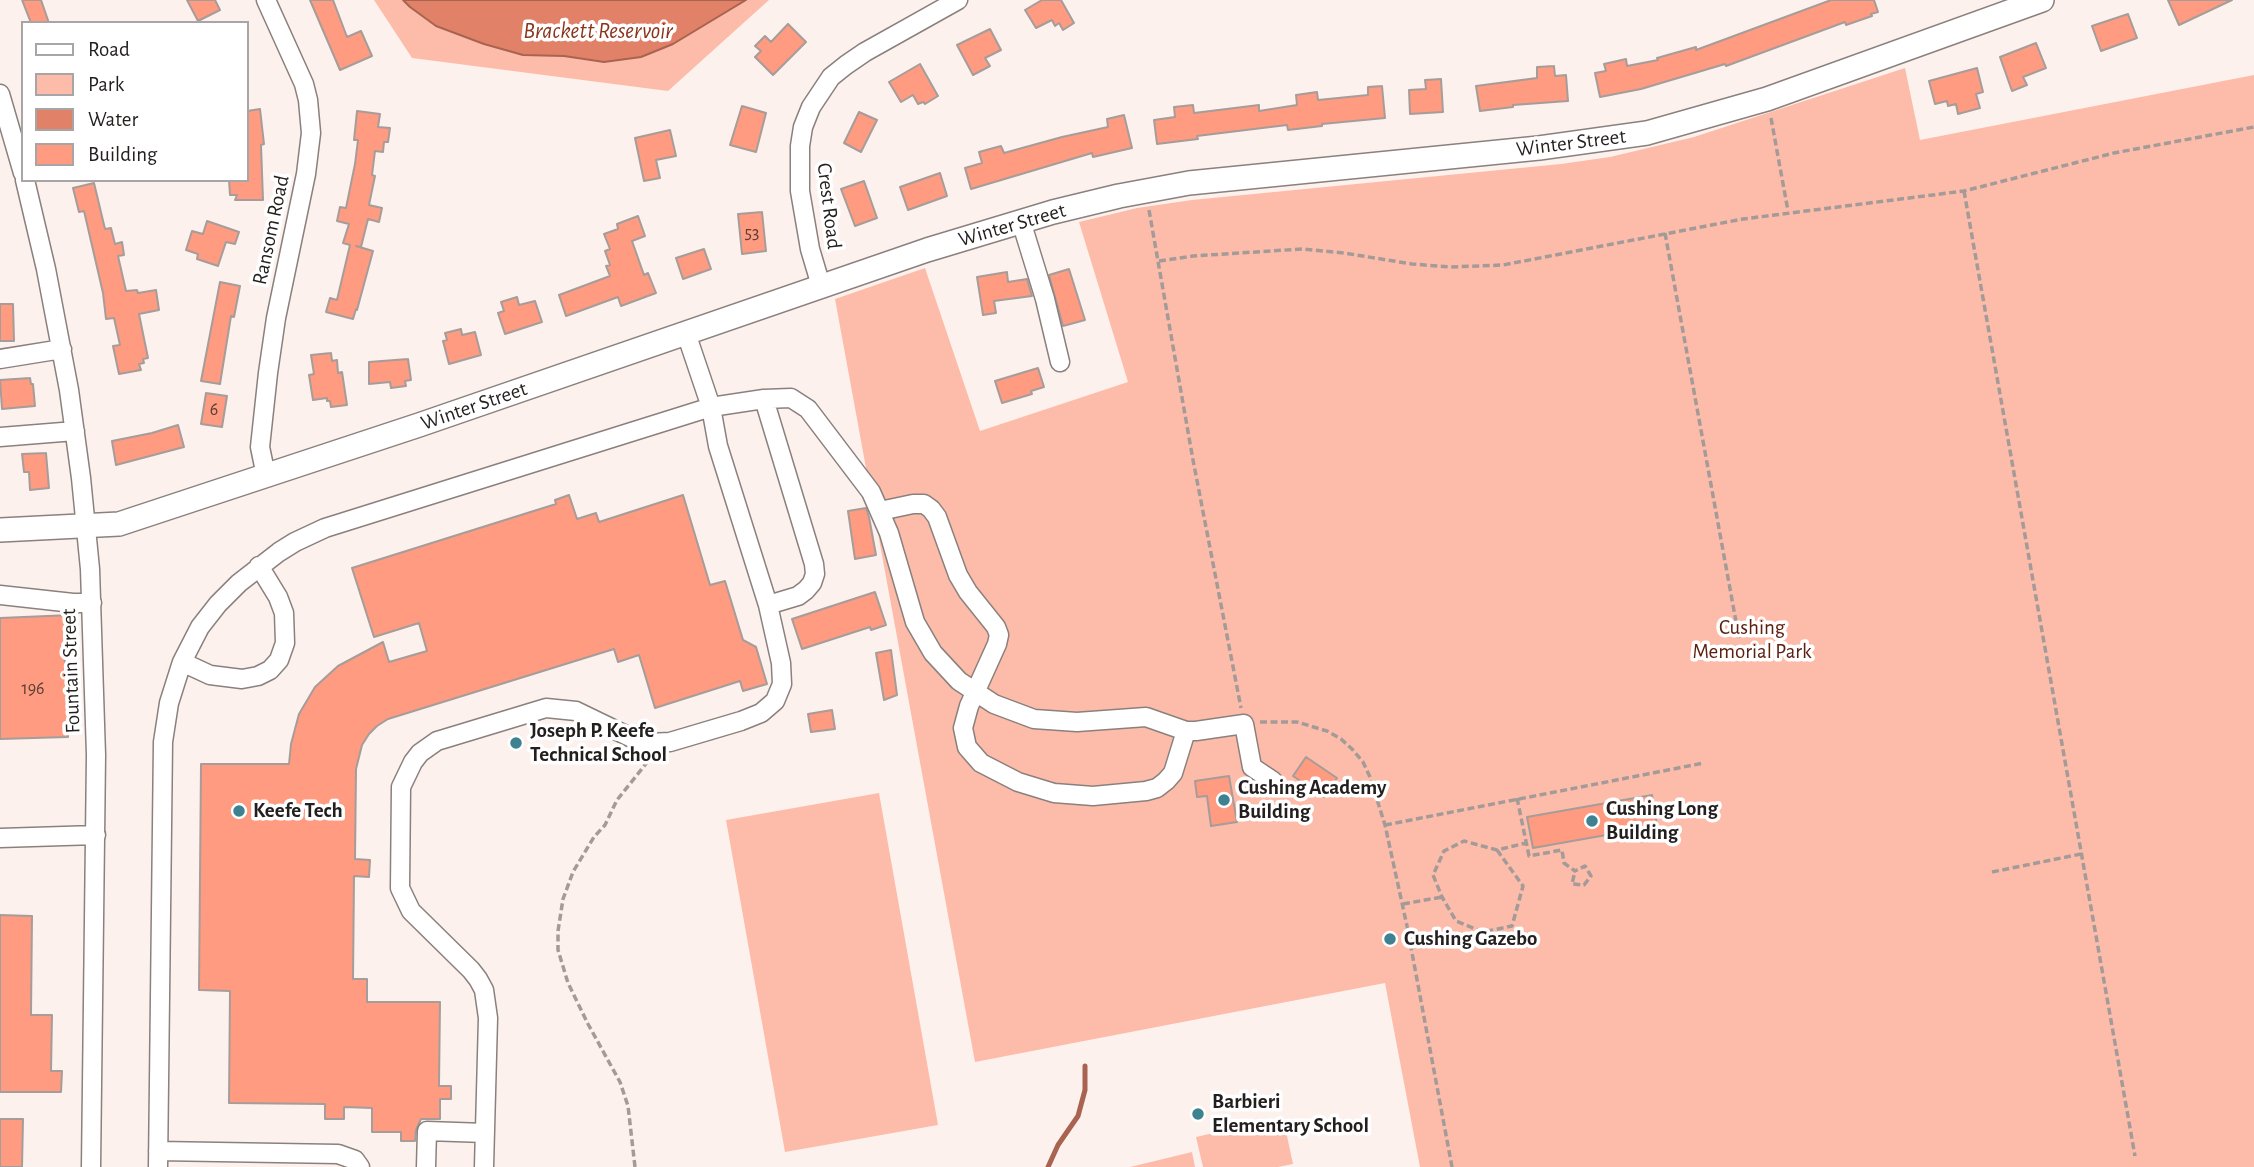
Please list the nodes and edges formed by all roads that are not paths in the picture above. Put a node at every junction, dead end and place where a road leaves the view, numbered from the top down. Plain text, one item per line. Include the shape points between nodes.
1 (266, 0) edge
2 (958, 0) edge
3 (2042, 0) edge
4 (0, 94) edge
5 (21, 166) edge
6 (25, 182) edge
7 (1021, 221) junction
8 (821, 286) junction
9 (686, 332) junction
10 (62, 349) junction
11 (0, 359) edge
12 (1060, 362) dead end
13 (764, 399) junction
14 (711, 407) junction
15 (75, 431) junction
16 (0, 437) edge
17 (266, 476) junction
18 (880, 511) junction
19 (86, 526) junction
20 (0, 530) edge
21 (259, 566) junction
22 (0, 595) edge
23 (92, 603) junction
24 (768, 605) junction
25 (182, 662) junction
26 (975, 693) junction
27 (1185, 731) junction
28 (1273, 781) dead end
29 (96, 835) junction
30 (0, 838) edge
31 (485, 1133) junction
32 (158, 1159) edge
33 (91, 1167) edge
34 (360, 1167) edge
35 (426, 1167) edge
36 (484, 1167) edge

1 - 17 street, Ransom Road via 303,84 311,133 260,433
2 - 8 street, Crest Road via 846,65 831,77 811,107 803,127 799,165 804,219
3 - 7 main road, Winter Street via 1767,99 1647,133 1234,178 1145,191
4 - 5 street
6 - 10 street, Fountain Street
7 - 8 main road, Winter Street
7 - 12 street
8 - 9 main road, Winter Street
9 - 14 street
9 - 17 main road, Winter Street
10 - 11 street
10 - 15 street, Fountain Street
13 - 14 street
13 - 18 street via 792,398 808,409
13 - 24 street via 815,574 797,596
14 - 21 street via 325,528
14 - 24 street via 718,446
15 - 16 street
15 - 19 street, Fountain Street
17 - 19 main road, Winter Street via 119,524
18 - 26 street via 923,638 945,668
18 - 26 street via 913,504 931,509 958,575 996,627 998,644
19 - 20 main road, Winter Street
19 - 23 street, Fountain Street
21 - 25 street via 218,604
21 - 25 street via 284,613 285,643 270,670 242,679 210,675
22 - 23 street
23 - 29 street, Fountain Street
24 - 31 street via 782,684 775,701 751,718 659,743 636,740 576,711 546,708 437,741 420,753 406,774 400,801 400,888 411,911 471,970 484,990 488,1018
25 - 32 street via 163,742
26 - 27 street via 1034,719 1077,722 1146,717
26 - 27 street via 963,728 972,755 998,773 1054,793 1120,795 1157,788 1173,773
27 - 28 street via 1244,724 1252,767
29 - 30 street
29 - 33 street, Fountain Street
31 - 35 street via 427,1131
31 - 36 street
32 - 34 street via 338,1154

